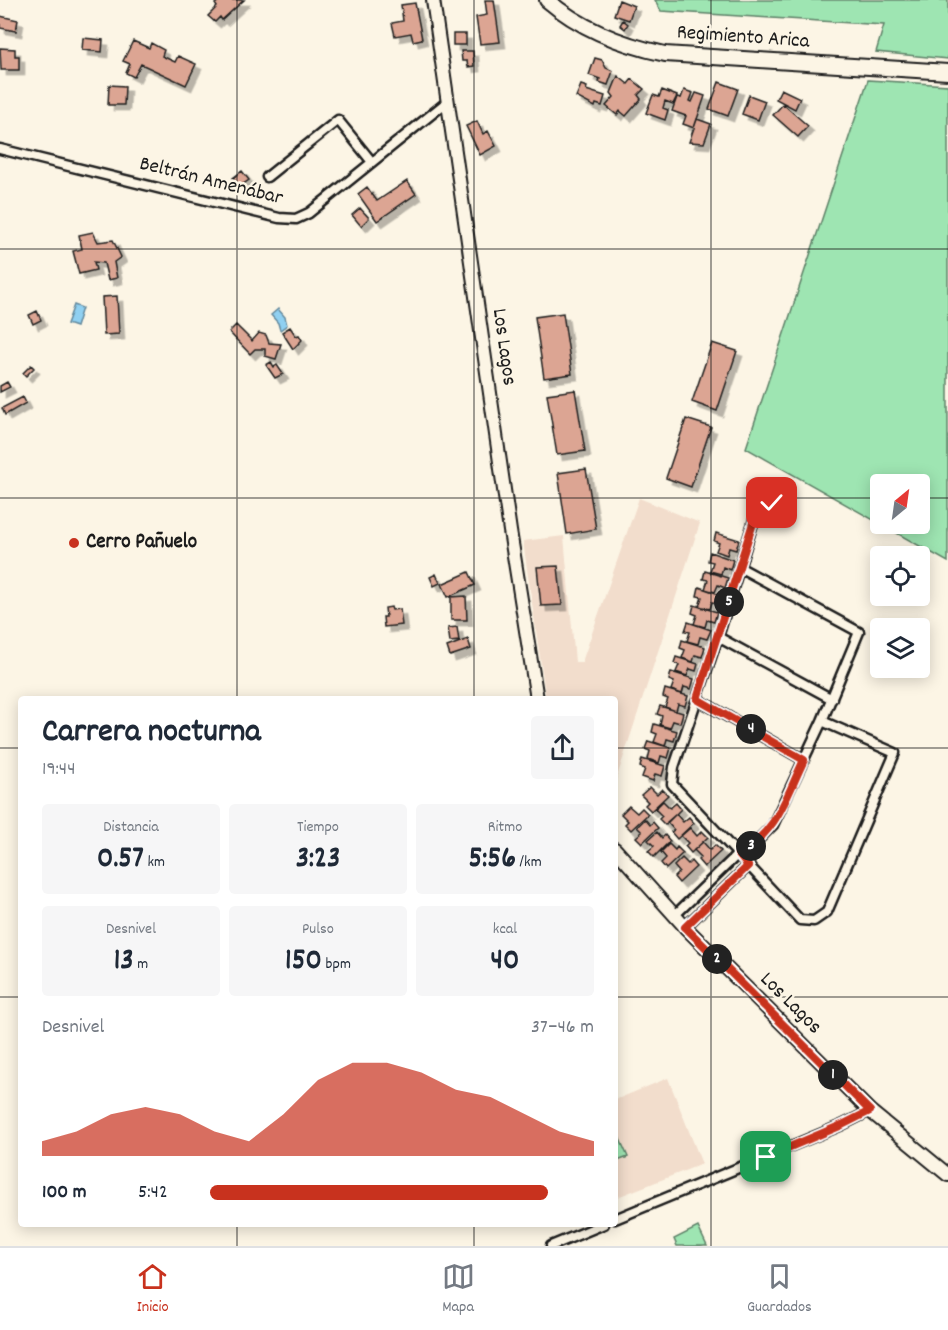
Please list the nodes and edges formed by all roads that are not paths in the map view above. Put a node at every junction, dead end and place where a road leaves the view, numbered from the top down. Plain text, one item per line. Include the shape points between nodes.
1 (433, 0) edge
2 (547, 0) edge
3 (948, 72) edge
4 (448, 101) junction
5 (0, 149) edge
6 (372, 162) junction
7 (267, 177) dead end
8 (772, 503) dead end
9 (739, 567) junction
10 (718, 638) junction
11 (537, 696) edge
12 (697, 699) junction
13 (832, 699) junction
14 (822, 721) junction
15 (804, 760) junction
16 (618, 852) edge
17 (738, 854) junction
18 (748, 866) junction
19 (674, 916) junction
20 (685, 927) junction
21 (870, 1111) junction
22 (948, 1175) edge
23 (618, 1219) edge
24 (597, 1227) edge
25 (551, 1246) edge

1 - 4 main road, Los Lagos
2 - 3 main road, Regimiento Arica via 599,33 665,54
4 - 6 street, Beltrán Amenábar
4 - 11 main road, Los Lagos
5 - 6 street, Beltrán Amenábar via 288,220 309,213
6 - 7 street via 338,120
8 - 9 street via 762,507 754,520
9 - 10 street
9 - 13 street via 859,632
10 - 12 street
10 - 13 street
12 - 15 street
12 - 17 street via 672,784
13 - 14 street
14 - 15 street
14 - 18 street via 895,753 827,912 814,921 800,920
15 - 17 street via 773,825
16 - 19 main road, Los Lagos
17 - 18 street
17 - 19 street
18 - 20 street
19 - 20 main road, Los Lagos
20 - 21 main road, Los Lagos
21 - 22 main road, Los Lagos
21 - 23 street
24 - 25 street

